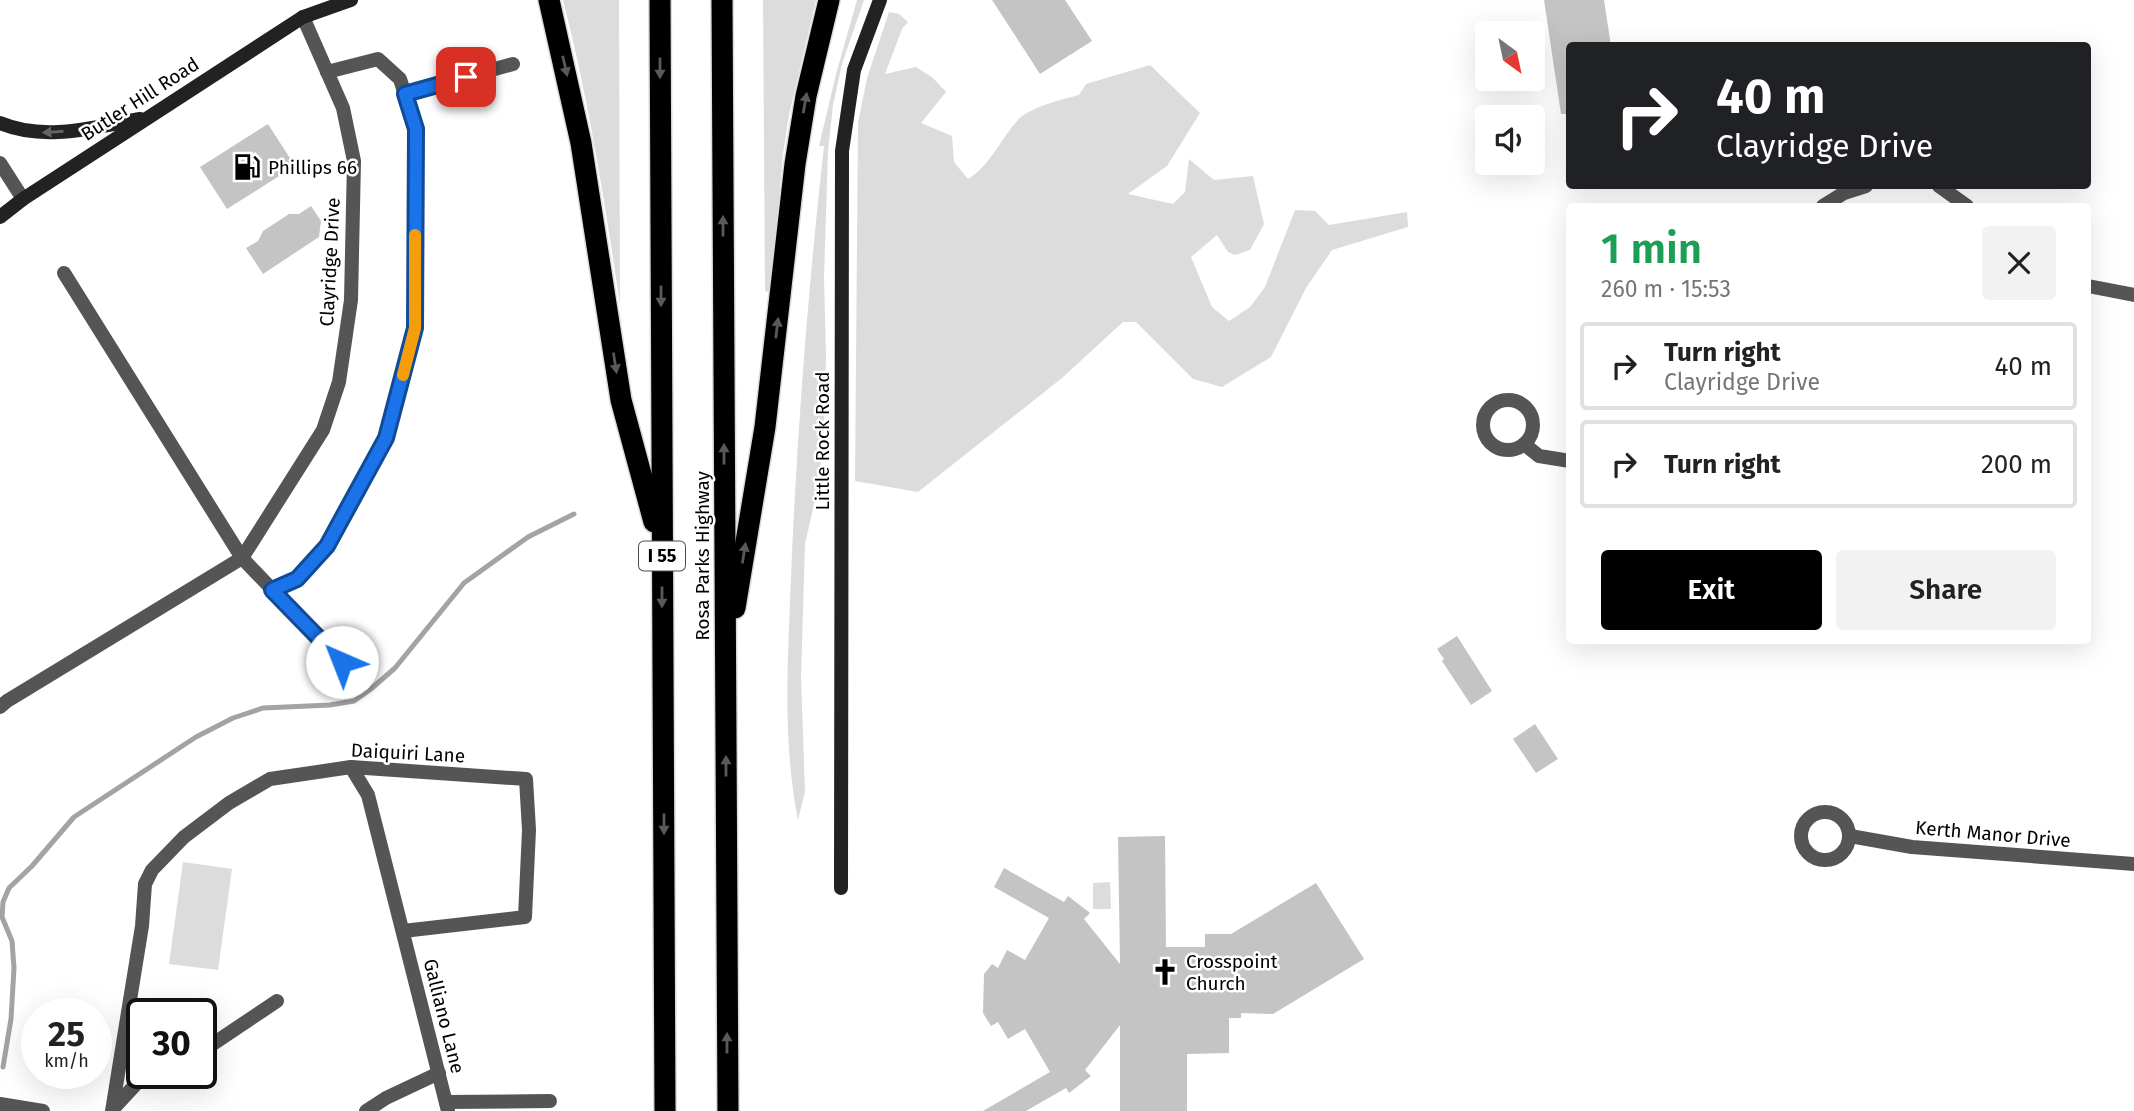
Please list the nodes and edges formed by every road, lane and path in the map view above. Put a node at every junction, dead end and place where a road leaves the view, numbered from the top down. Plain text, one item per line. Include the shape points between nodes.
1 (319, 0) edge
2 (351, 0) edge
3 (549, 0) edge
4 (660, 0) edge
5 (722, 0) edge
6 (829, 0) edge
7 (880, 0) edge
8 (303, 18) junction
9 (513, 64) dead end
10 (327, 72) junction
11 (405, 94) junction
12 (145, 118) junction
13 (0, 123) edge
14 (0, 163) edge
15 (1857, 189) edge
16 (1943, 189) edge
17 (23, 199) junction
18 (1829, 203) edge
19 (1963, 203) edge
20 (0, 217) edge
21 (64, 273) dead end
22 (2091, 287) edge
23 (2134, 295) edge
24 (1524, 443) dead end
25 (1566, 460) edge
26 (662, 549) junction
27 (242, 558) junction
28 (272, 590) junction
29 (342, 662) dead end
30 (726, 669) junction
31 (0, 707) edge
32 (351, 768) junction
33 (1850, 836) dead end
34 (2134, 864) edge
35 (841, 888) dead end
36 (403, 931) junction
37 (277, 1001) dead end
38 (217, 1041) edge
39 (439, 1073) junction
40 (132, 1089) edge
41 (550, 1101) dead end
42 (0, 1104) edge
43 (447, 1106) edge
44 (113, 1110) edge
45 (43, 1111) edge
46 (366, 1111) edge
47 (665, 1111) edge
48 (728, 1111) edge

1 - 8 street, Butler Hill Road
2 - 8 street, Butler Hill Road
3 -> 26 highway via 580,143 621,400
4 -> 26 highway, Rosa Parks Highway / I 55
30 -> 5 highway, Rosa Parks Highway
30 -> 6 highway via 765,427 795,164
7 - 35 street, Little Rock Road via 854,70 842,151
8 - 10 street, Clayridge Drive
8 - 12 street, Butler Hill Road
9 - 11 street
10 - 11 street via 379,60 400,79
10 - 27 street, Clayridge Drive via 342,108 354,161 353,276 339,382 323,430
11 - 28 street via 416,129 415,328 386,438 327,546 297,579
12 -> 13 street via 47,133
12 - 17 street, Butler Hill Road
14 - 17 street
15 - 18 street
16 - 19 street
17 - 20 street, Butler Hill Road
21 - 27 street
22 - 23 street
24 - 25 street via 1539,456
26 -> 47 highway, Rosa Parks Highway / I 55
27 - 28 street
27 - 31 street, Clayridge Drive
28 - 29 street
48 -> 30 highway, Rosa Parks Highway
32 - 36 street, Galliano Lane via 368,795
32 - 36 street, Daiquiri Lane via 526,779 525,917
32 - 44 street, Daiquiri Lane via 270,779 184,837 152,870 145,884
33 - 34 street, Kerth Manor Drive via 1912,847
36 - 39 street, Galliano Lane
37 - 38 street
39 - 43 street, Galliano Lane
39 - 46 street
40 - 44 street
41 - 43 street
42 - 45 street

